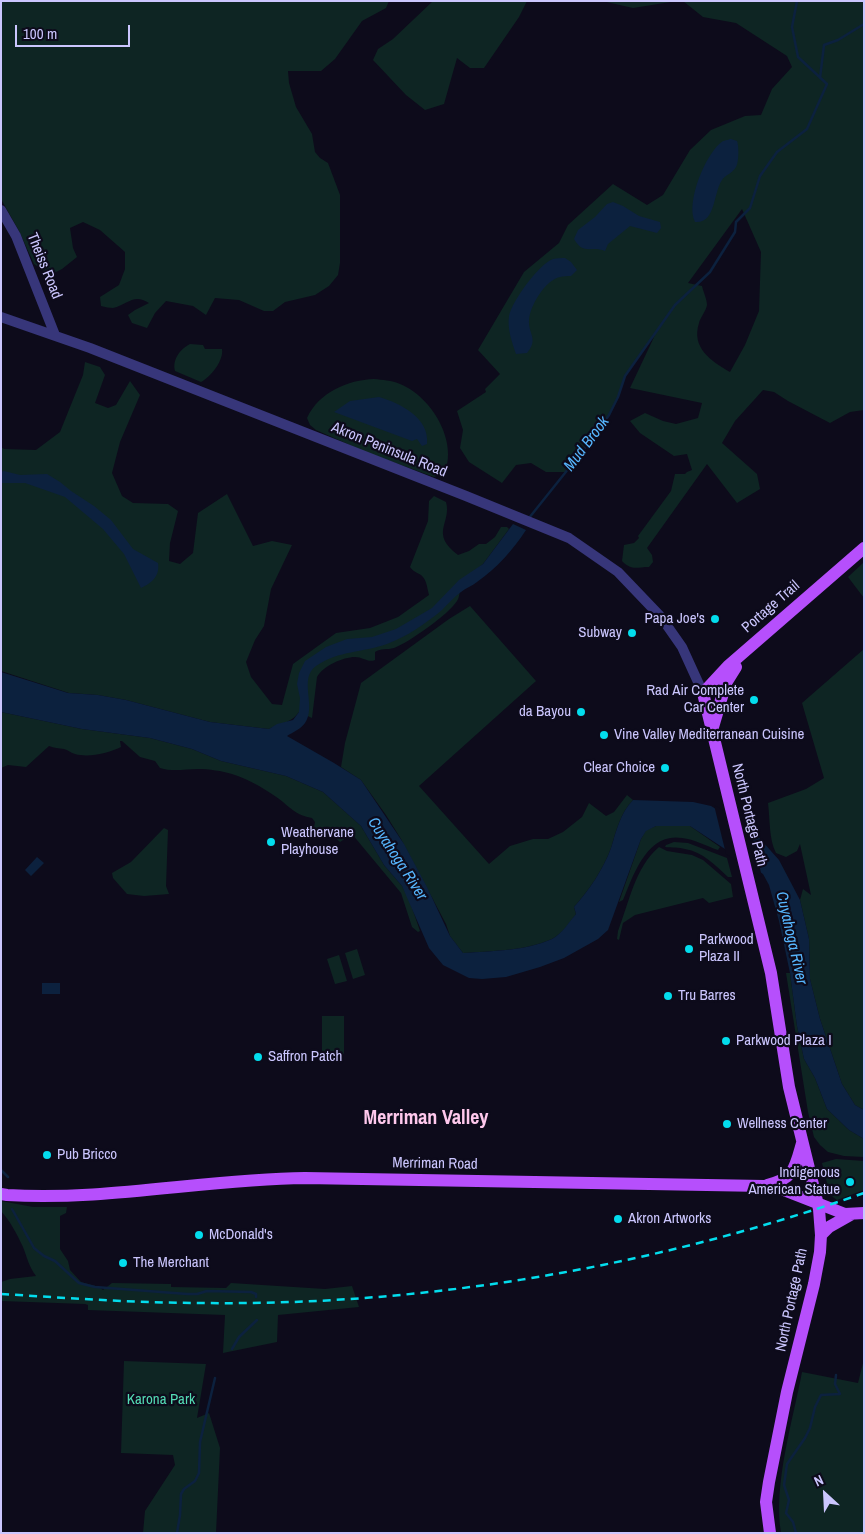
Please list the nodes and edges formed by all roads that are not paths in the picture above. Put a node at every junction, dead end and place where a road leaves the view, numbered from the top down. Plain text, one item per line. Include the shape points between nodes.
1 (1, 210) edge
2 (1, 317) edge
3 (55, 335) junction
4 (864, 548) edge
5 (748, 649) junction
6 (703, 693) junction
7 (712, 732) junction
8 (802, 1141) junction
9 (764, 1186) junction
10 (1, 1194) edge
11 (818, 1204) junction
12 (858, 1213) edge
13 (821, 1235) junction
14 (770, 1533) edge

1 - 3 street, Theiss Road via 16,236
2 - 3 street, Akron Peninsula Road
3 - 6 street, Akron Peninsula Road via 569,538 618,572 662,617
4 - 5 main road, Portage Trail
5 - 6 main road, Portage Trail
5 - 7 main road via 726,683
6 - 7 main road, North Portage Path
7 - 8 main road, North Portage Path via 771,972 789,1087
8 - 9 main road via 792,1173 782,1181
8 - 11 main road, North Portage Path
9 - 10 main road, Merriman Road via 298,1178 98,1196
9 - 11 main road, Merriman Road
11 - 12 main road, Merriman Road via 845,1214
11 - 13 main road, North Portage Path
12 - 13 main road via 829,1227
13 - 14 main road, North Portage Path via 814,1284 769,1482 766,1508

